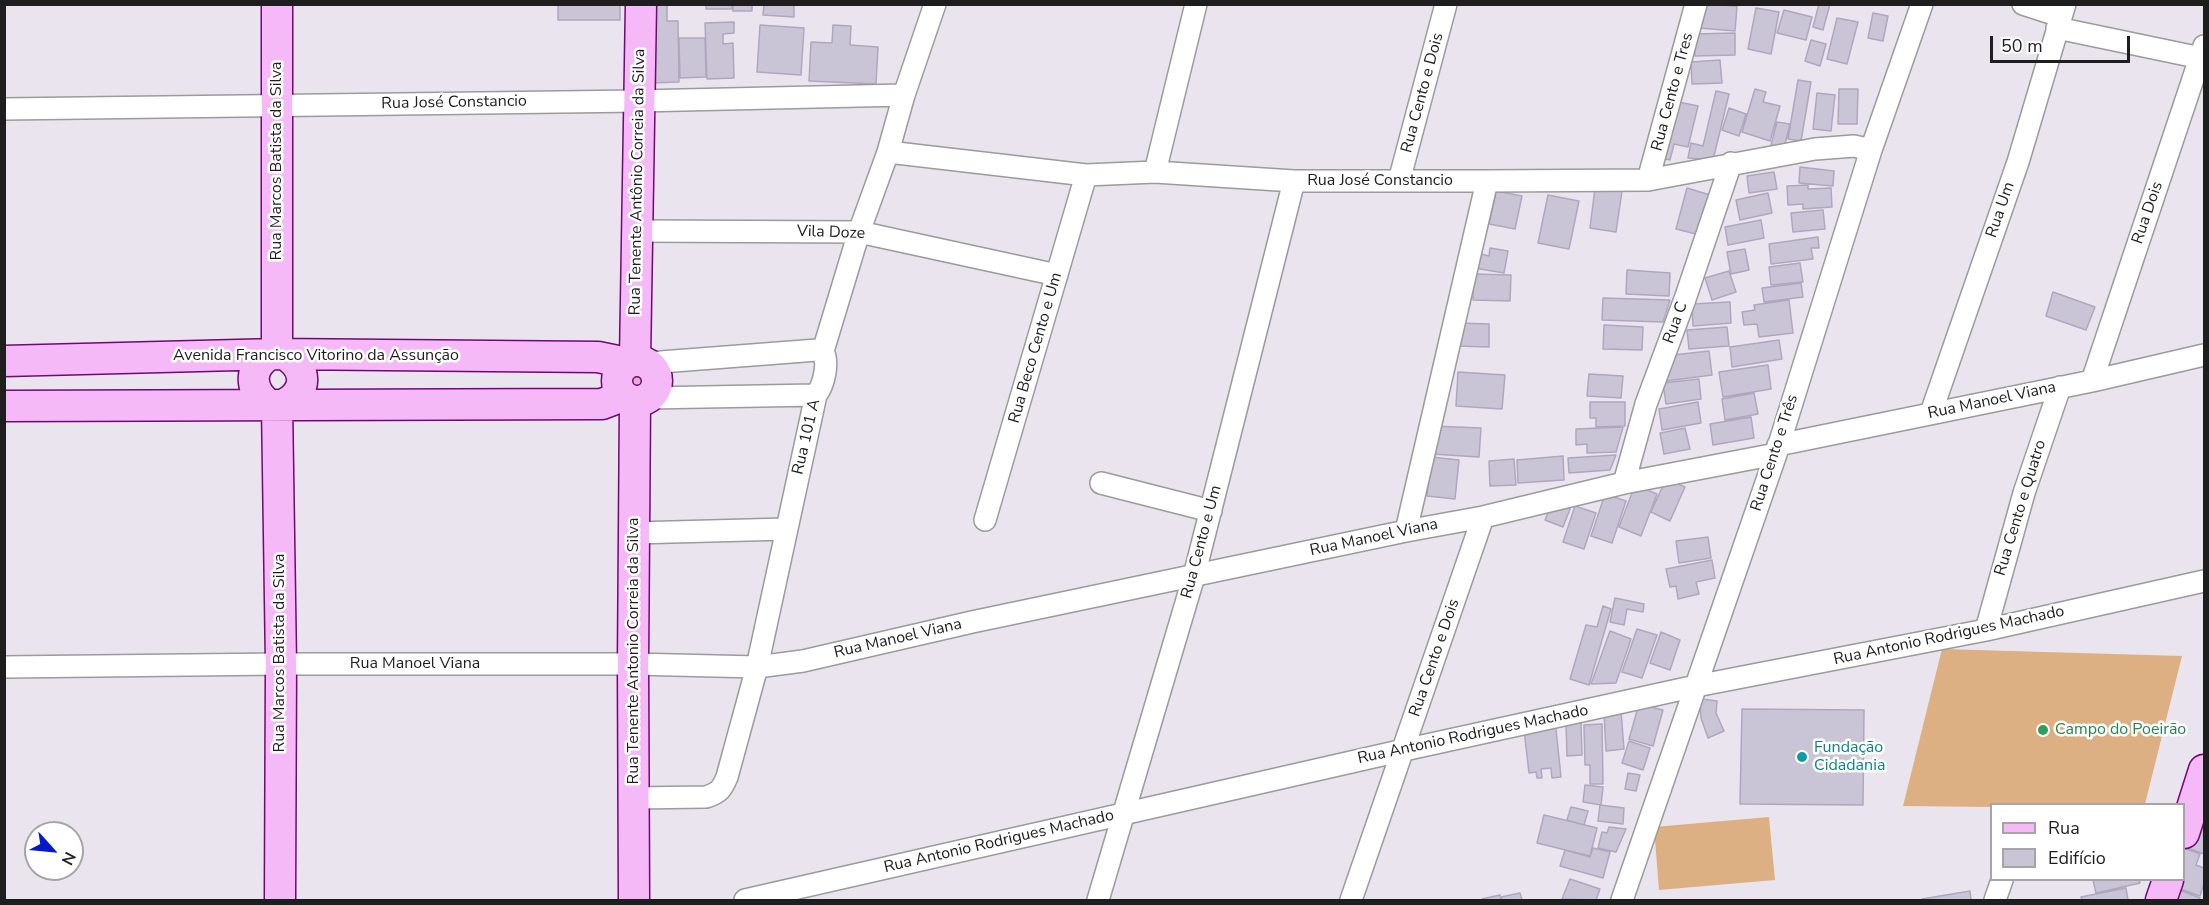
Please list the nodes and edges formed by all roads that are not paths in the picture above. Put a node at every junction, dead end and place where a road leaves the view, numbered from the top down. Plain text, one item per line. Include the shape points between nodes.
1 (277, 4) edge
2 (641, 4) edge
3 (935, 4) edge
4 (1196, 4) edge
5 (1446, 4) edge
6 (1696, 4) edge
7 (1922, 4) edge
8 (2023, 4) edge
9 (2061, 16) edge
10 (2203, 52) edge
11 (904, 95) junction
12 (639, 101) junction
13 (278, 106) junction
14 (4, 109) edge
15 (1871, 150) junction
16 (888, 152) junction
17 (1731, 163) junction
18 (1155, 172) junction
19 (1086, 175) junction
20 (1648, 180) junction
21 (1294, 181) junction
22 (1399, 181) junction
23 (1487, 181) junction
24 (637, 231) junction
25 (860, 232) junction
26 (1057, 275) junction
27 (823, 351) junction
28 (277, 354) junction
29 (2205, 355) edge
30 (4, 361) edge
31 (637, 362) junction
32 (2092, 381) junction
33 (2060, 387) junction
34 (816, 395) junction
35 (636, 398) junction
36 (277, 404) junction
37 (4, 406) edge
38 (1931, 413) junction
39 (1777, 450) junction
40 (1101, 483) dead end
41 (1624, 483) junction
42 (1211, 511) junction
43 (1483, 517) junction
44 (985, 520) dead end
45 (786, 530) junction
46 (1406, 531) junction
47 (634, 533) junction
48 (1194, 576) junction
49 (2205, 580) edge
50 (1986, 630) junction
51 (633, 663) junction
52 (281, 664) junction
53 (4, 667) edge
54 (757, 667) junction
55 (1696, 686) junction
56 (1404, 750) junction
57 (2205, 770) edge
58 (633, 798) junction
59 (2200, 801) edge
60 (1125, 812) junction
61 (2185, 831) edge
62 (2001, 881) edge
63 (2167, 881) edge
64 (280, 900) edge
65 (634, 900) edge
66 (745, 900) edge
67 (1098, 900) edge
68 (1351, 900) edge
69 (1622, 900) edge
70 (1995, 900) edge
71 (2161, 900) edge

1 - 13 main road, Rua Marcos Batista da Silva
2 - 12 main road, Rua Tenente Antônio Correia da Silva
3 - 11 street, Rua 101 A
4 - 18 street
5 - 22 street, Rua Cento e Dois
6 - 20 street, Rua Cento e Tres
7 - 15 street, Rua Cento e Três
8 - 9 street
9 - 10 street
9 - 38 street, Rua Um via 2018,162
10 - 32 street, Rua Dois
11 - 12 street, Rua José Constancio
11 - 16 street, Rua 101 A
12 - 13 street, Rua José Constancio
12 - 24 main road, Rua Tenente Antônio Correia da Silva
13 - 14 street, Rua José Constancio
13 - 28 main road, Rua Marcos Batista da Silva
15 - 17 street, Rua José Constancio via 1854,146 1815,149
15 - 39 street, Rua Cento e Três
16 - 19 street, Rua José Constancio
16 - 25 street, Rua 101 A
17 - 20 street, Rua José Constancio
17 - 41 street, Rua C via 1646,404
18 - 19 street, Rua José Constancio
18 - 21 street, Rua José Constancio
19 - 26 street, Rua Beco Cento e Um
20 - 23 street, Rua José Constancio
21 - 22 street, Rua José Constancio
21 - 42 street, Rua Cento e Um
22 - 23 street, Rua José Constancio
23 - 46 street
24 - 25 street, Vila Doze
24 - 31 main road, Rua Tenente Antônio Correia da Silva
25 - 26 street, Vila Doze
25 - 27 street, Rua 101 A
26 - 44 street, Rua Beco Cento e Um
27 - 31 street
27 - 34 street, Rua 101 A via 823,381
28 - 30 main road, Avenida Francisco Vitorino da Assunção
28 - 31 main road, Avenida Francisco Vitorino da Assunção via 598,357
28 - 36 main road via 256,367 253,379 256,392
28 - 36 main road via 297,364 302,379 297,396
29 - 32 street, Rua Manoel Viana
31 - 35 main road, Rua Tenente Antônio Correia da Silva via 619,371 617,378 617,385
32 - 33 street, Rua Manoel Viana
33 - 38 street, Rua Manoel Viana
33 - 50 street, Rua Cento e Quatro via 2024,493
34 - 35 street
34 - 45 street, Rua 101 A
35 - 36 main road via 602,404
35 - 47 main road, Rua Tenente Antonio Correia da Silva
36 - 37 main road
36 - 52 main road, Rua Marcos Batista da Silva
38 - 39 street, Rua Manoel Viana
39 - 41 street, Rua Manoel Viana
39 - 55 street, Rua Cento e Três
40 - 42 street
41 - 43 street, Rua Manoel Viana
42 - 48 street, Rua Cento e Um
43 - 46 street, Rua Manoel Viana
43 - 56 street, Rua Cento e Dois
45 - 47 street
45 - 54 street, Rua 101 A
46 - 48 street, Rua Manoel Viana
47 - 51 main road, Rua Tenente Antonio Correia da Silva
48 - 54 street, Rua Manoel Viana via 803,661
48 - 60 street, Rua Cento e Um
49 - 50 street, Rua Antonio Rodrigues Machado
50 - 55 street, Rua Antonio Rodrigues Machado
51 - 52 street, Rua Manoel Viana
51 - 54 street, Rua Manoel Viana
51 - 58 main road, Rua Tenente Antonio Correia da Silva
52 - 53 street, Rua Manoel Viana
52 - 64 main road, Rua Marcos Batista da Silva
54 - 58 street, Rua 101 A via 723,788 706,797
55 - 56 street, Rua Antonio Rodrigues Machado
55 - 69 street, Rua Cento e Três
56 - 60 street, Rua Antonio Rodrigues Machado
56 - 68 street, Rua Cento e Dois
57 - 59 main road
58 - 65 main road, Rua Tenente Antonio Correia da Silva
59 - 61 main road
60 - 66 street, Rua Antonio Rodrigues Machado
60 - 67 street, Rua Cento e Um
62 - 70 street
63 - 71 main road

